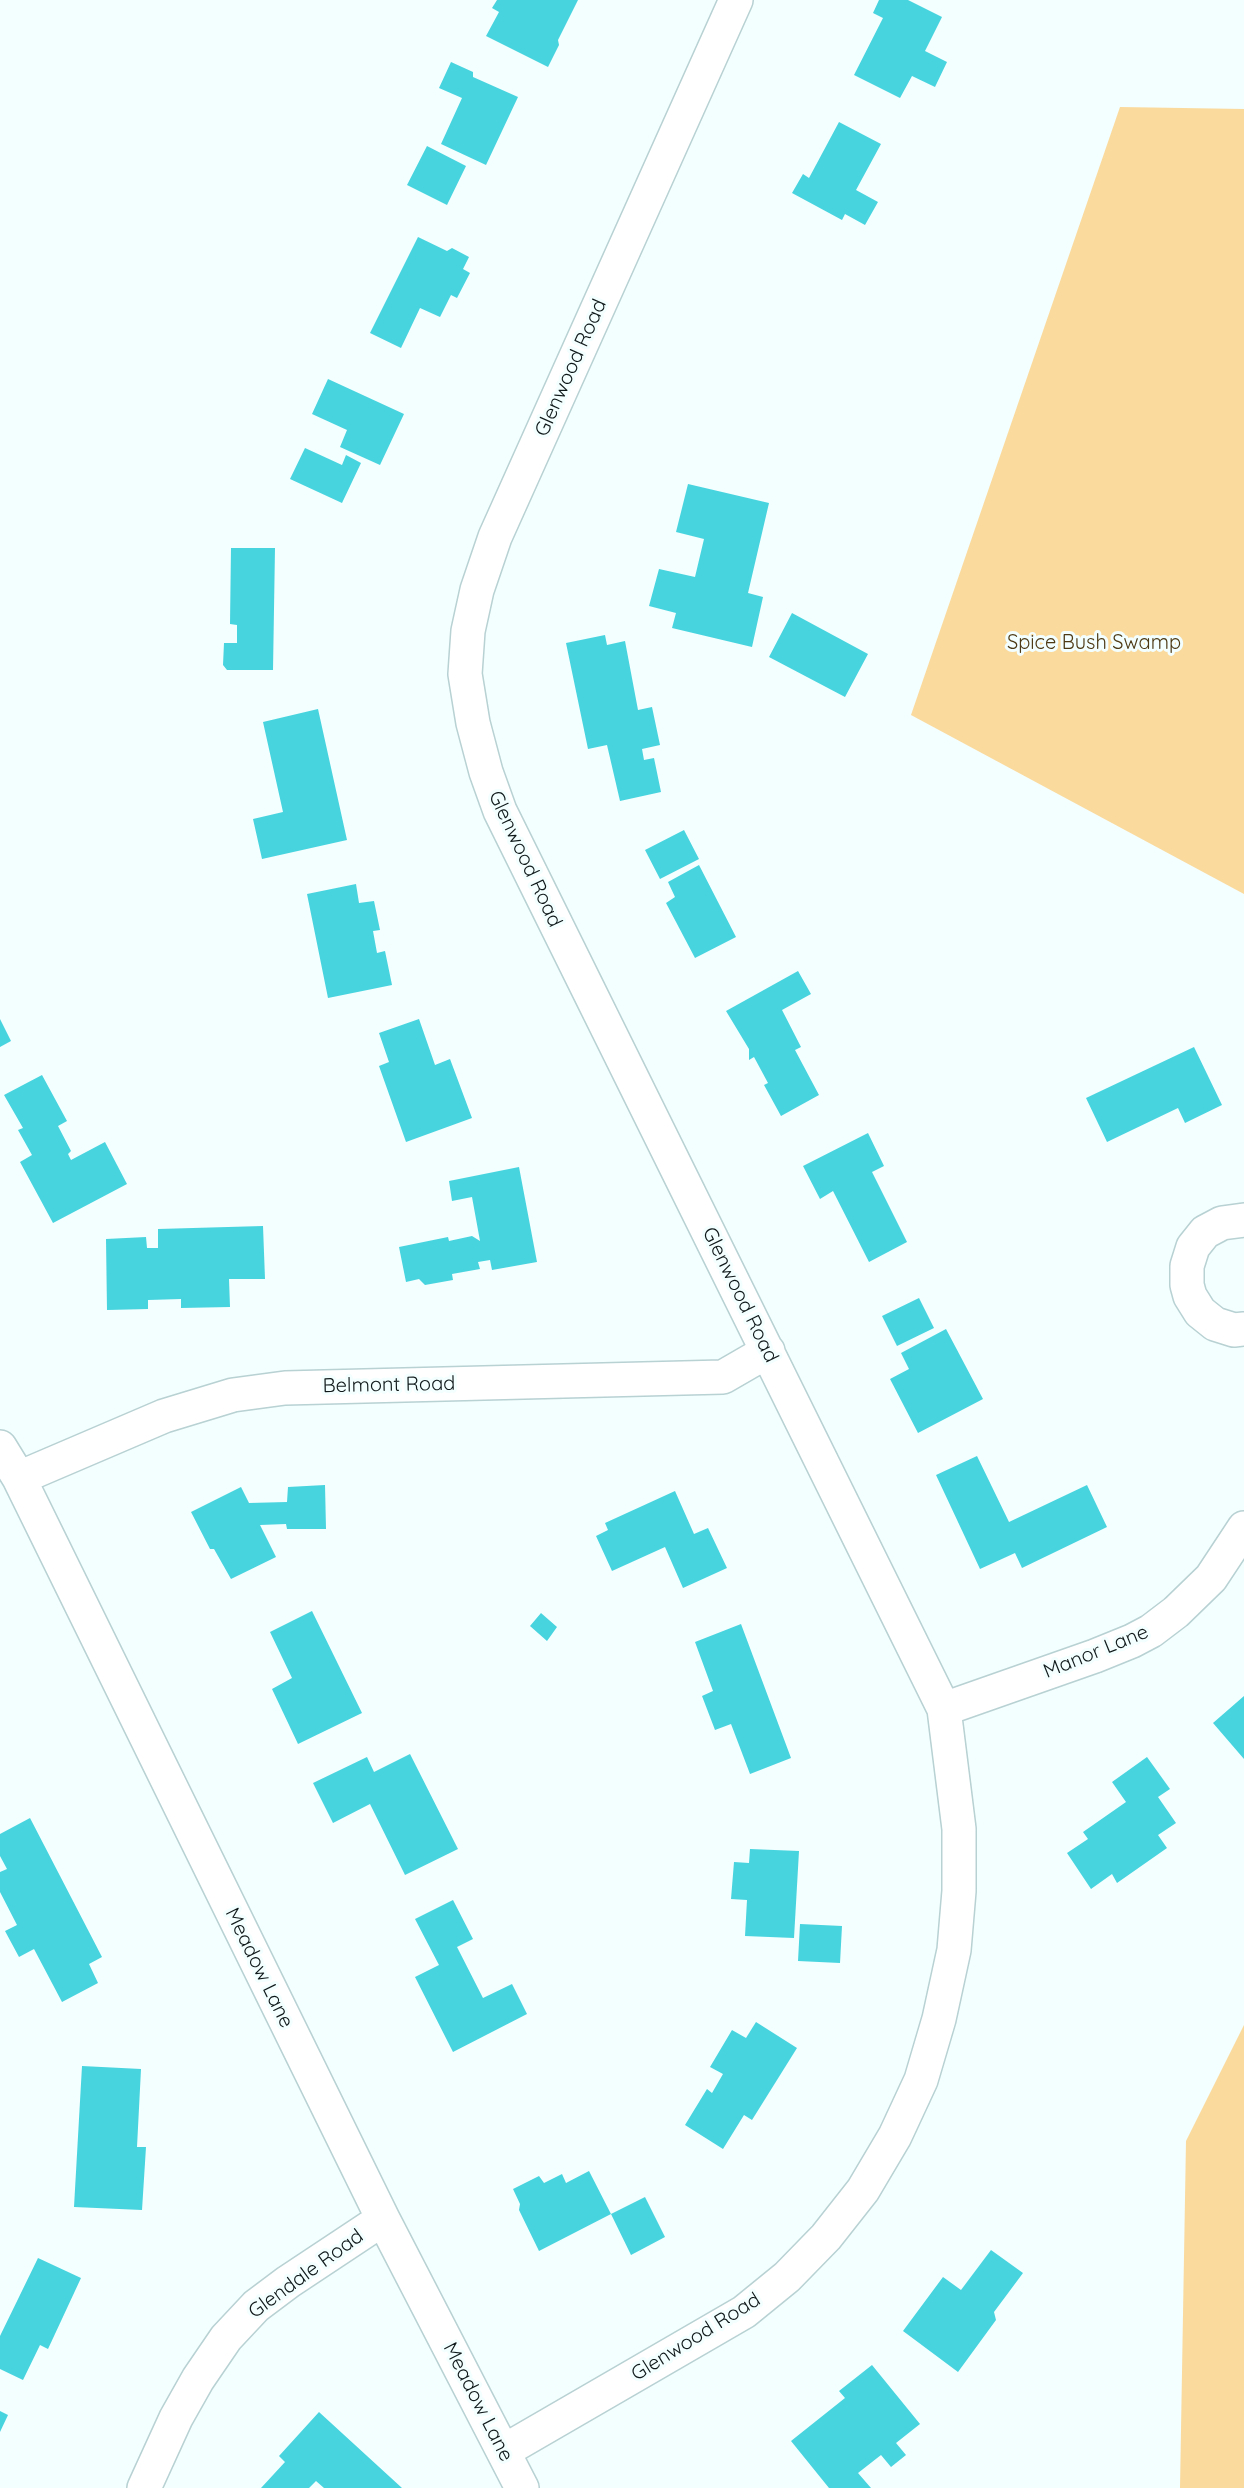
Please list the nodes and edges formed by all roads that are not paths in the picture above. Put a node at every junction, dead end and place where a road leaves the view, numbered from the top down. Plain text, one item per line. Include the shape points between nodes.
1 (736, 0) edge
2 (1244, 1220) edge
3 (1244, 1329) edge
4 (768, 1351) junction
5 (0, 1446) edge
6 (19, 1478) junction
7 (1244, 1528) edge
8 (944, 1708) junction
9 (383, 2219) junction
10 (504, 2451) junction
11 (144, 2488) edge
12 (522, 2488) edge

1 - 4 street, Glenwood Road via 495,537 468,631 465,674 472,723 500,811
2 - 3 street via 1222,1223 1205,1233 1186,1266 1190,1296 1200,1312 1215,1324
4 - 6 street, Belmont Road via 723,1377 285,1388 233,1395 164,1416
4 - 8 street, Glenwood Road
5 - 6 street, Meadow Lane
6 - 9 street, Meadow Lane
7 - 8 street, Manor Lane via 1211,1578 1151,1631 1095,1656
8 - 10 street, Glenwood Road via 960,1829 954,1950 921,2080 895,2136 868,2181 826,2237 787,2277 744,2312
9 - 10 street, Meadow Lane
9 - 11 street, Glendale Road via 264,2300 226,2338 176,2418
10 - 12 street, Meadow Lane

